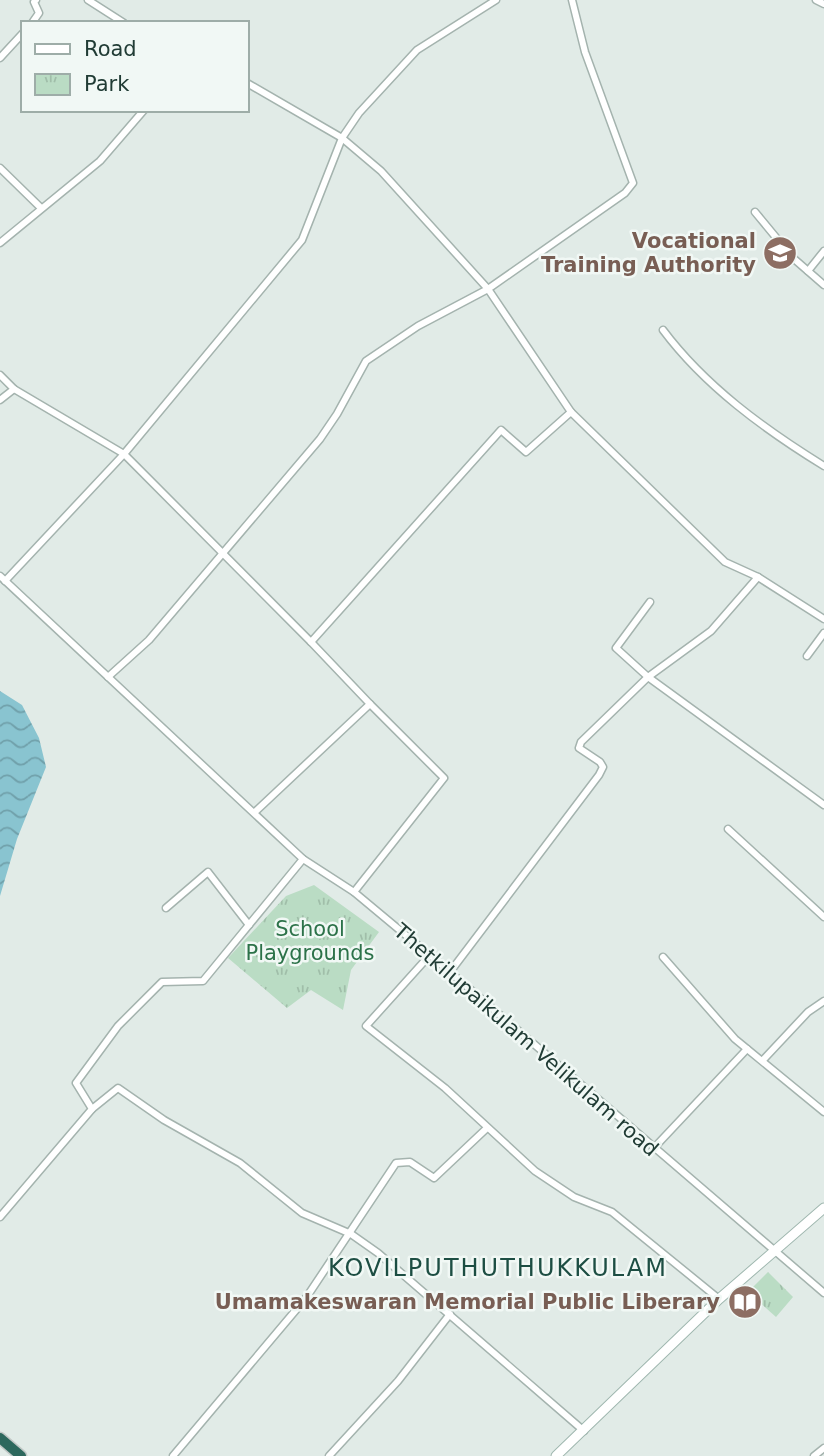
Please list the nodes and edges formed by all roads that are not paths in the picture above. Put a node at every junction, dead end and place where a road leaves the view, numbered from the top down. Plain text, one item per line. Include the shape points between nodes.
1 (36, 0) edge
2 (88, 0) edge
3 (496, 0) edge
4 (572, 0) edge
5 (816, 0) edge
6 (824, 4) edge
7 (34, 21) edge
8 (121, 21) edge
9 (21, 35) edge
10 (0, 58) edge
11 (248, 84) edge
12 (142, 112) edge
13 (342, 138) junction
14 (0, 168) edge
15 (41, 208) junction
16 (755, 212) dead end
17 (0, 243) edge
18 (824, 251) edge
19 (808, 271) junction
20 (824, 285) edge
21 (488, 289) junction
22 (663, 330) dead end
23 (0, 375) edge
24 (14, 389) junction
25 (0, 400) edge
26 (571, 412) junction
27 (124, 454) junction
28 (824, 466) edge
29 (222, 551) junction
30 (758, 577) junction
31 (3, 579) edge
32 (650, 602) dead end
33 (824, 619) edge
34 (824, 634) edge
35 (311, 642) junction
36 (807, 656) dead end
37 (108, 677) junction
38 (648, 677) junction
39 (370, 704) junction
40 (824, 806) edge
41 (256, 811) junction
42 (728, 829) dead end
43 (303, 859) junction
44 (354, 892) junction
45 (166, 908) dead end
46 (823, 913) edge
47 (250, 925) junction
48 (429, 956) junction
49 (663, 957) dead end
50 (450, 972) junction
51 (824, 1001) edge
52 (747, 1049) junction
53 (762, 1060) junction
54 (92, 1109) junction
55 (824, 1112) edge
56 (487, 1128) junction
57 (653, 1149) junction
58 (824, 1208) edge
59 (0, 1217) edge
60 (351, 1234) junction
61 (773, 1250) junction
62 (824, 1293) edge
63 (719, 1299) junction
64 (450, 1314) junction
65 (584, 1431) junction
66 (0, 1438) edge
67 (824, 1448) edge
68 (21, 1456) edge
69 (173, 1456) edge
70 (329, 1456) edge
71 (556, 1456) edge
72 (814, 1456) edge

1 - 7 street via 40,13
2 - 8 street
3 - 13 street via 417,50
4 - 21 street via 585,52 633,183
5 - 6 street
9 - 10 street
11 - 13 street
12 - 15 street via 100,161
13 - 21 street via 381,171
13 - 27 street via 302,240
14 - 15 street
15 - 17 street
16 - 19 street
18 - 19 street
19 - 20 street
21 - 26 street
21 - 29 street via 366,360 320,439
22 - 28 street via 687,362 721,391
23 - 24 street
24 - 25 street
24 - 27 street
26 - 30 street via 725,562
26 - 35 street via 526,452 501,430
27 - 29 street
27 - 31 street
29 - 35 street
29 - 37 street via 149,640
30 - 33 street
30 - 38 street via 711,631
31 - 37 street, Thetkilupaikulam Velikulam road
32 - 38 street via 616,648
34 - 36 street
35 - 39 street
37 - 41 street, Thetkilupaikulam Velikulam road
38 - 40 street
38 - 50 street via 581,742 579,748 603,768
39 - 41 street
39 - 44 street via 443,778
41 - 43 street, Thetkilupaikulam Velikulam road
42 - 46 street via 789,888
43 - 44 street, Thetkilupaikulam Velikulam road
43 - 47 street
44 - 48 street, Thetkilupaikulam Velikulam road
45 - 47 street via 208,872
47 - 54 street via 203,981 162,982 118,1026 76,1083
48 - 50 street, Thetkilupaikulam Velikulam road
48 - 56 street via 366,1026 445,1088
49 - 52 street
50 - 57 street, Thetkilupaikulam Velikulam road
51 - 53 street
52 - 53 street
52 - 57 street
53 - 55 street
54 - 59 street
54 - 60 street via 118,1088 164,1121 240,1163 302,1213
56 - 60 street via 434,1178 410,1161 396,1163
56 - 63 street via 535,1171 575,1197 612,1212
57 - 61 street, Thetkilupaikulam Velikulam road
58 - 61 street
60 - 64 street
60 - 69 street via 306,1298
61 - 62 street, Thetkilupaikulam Velikulam road
61 - 63 street
63 - 65 street
64 - 65 street
64 - 70 street via 398,1381
65 - 71 street
66 - 68 highway
67 - 72 street

